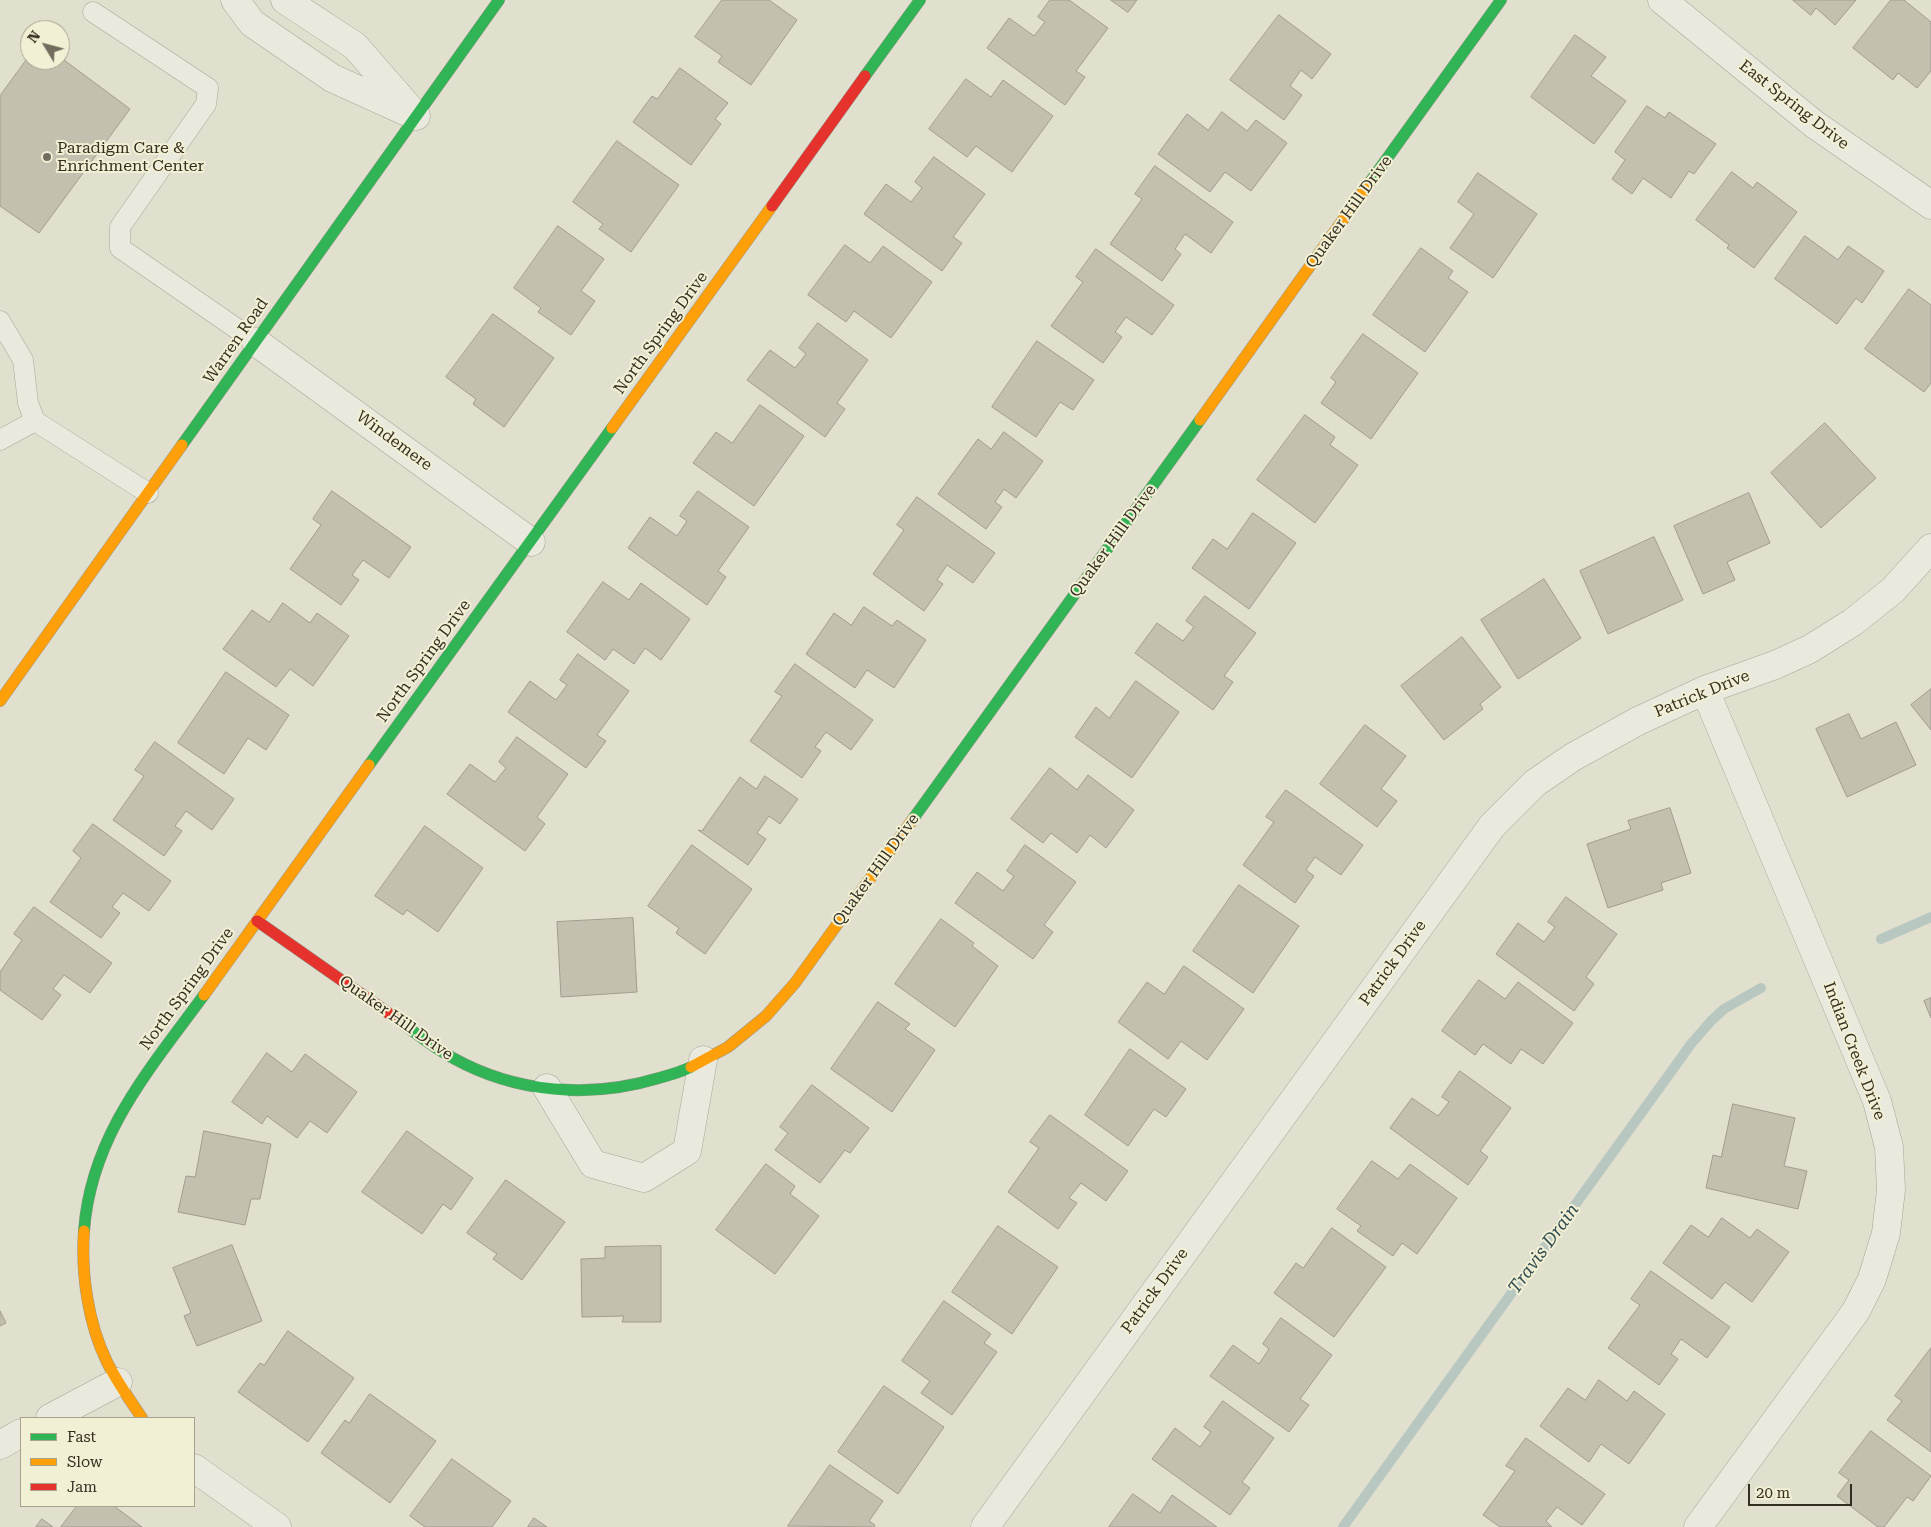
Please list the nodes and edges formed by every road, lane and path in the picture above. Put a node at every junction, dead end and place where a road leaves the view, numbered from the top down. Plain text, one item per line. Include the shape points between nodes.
1 (235, 0) edge
2 (285, 0) edge
3 (499, 0) edge
4 (920, 0) edge
5 (1501, 0) edge
6 (1662, 0) edge
7 (93, 12) dead end
8 (416, 116) junction
9 (1931, 205) edge
10 (0, 322) edge
11 (256, 342) junction
12 (35, 421) junction
13 (0, 440) edge
14 (148, 493) junction
15 (531, 542) junction
16 (1931, 548) edge
17 (1706, 690) junction
18 (0, 701) edge
19 (257, 920) junction
20 (703, 1060) junction
21 (547, 1088) junction
22 (118, 1382) junction
23 (52, 1417) edge
24 (141, 1417) edge
25 (20, 1435) edge
26 (0, 1445) edge
27 (195, 1469) edge
28 (277, 1527) edge
29 (985, 1527) edge
30 (1698, 1527) edge

1 - 8 street via 252,23 332,78
2 - 8 street via 355,46
3 - 8 street, Warren Road
4 - 15 street, North Spring Drive
5 - 20 street, Quaker Hill Drive via 795,983 766,1016 728,1047
6 - 9 street, East Spring Drive via 1814,124
7 - 11 lane via 208,88 206,104 120,227 120,248
8 - 11 street, Warren Road
10 - 12 lane via 23,360 28,403
11 - 14 street, Warren Road
11 - 15 street, Windemere
12 - 13 lane
12 - 14 lane
14 - 18 street, Warren Road
15 - 19 street, North Spring Drive
16 - 17 street, Patrick Drive via 1893,590 1853,622 1810,649
17 - 29 street, Patrick Drive via 1638,721 1573,757 1535,783 1492,826
17 - 30 street, Indian Creek Drive via 1877,1101 1889,1147 1891,1190 1881,1251 1856,1311
19 - 21 street, Quaker Hill Drive via 452,1058 492,1076 526,1086
19 - 22 street, North Spring Drive via 135,1090 110,1132 95,1169 84,1220 84,1278 94,1329
20 - 21 street, Quaker Hill Drive via 685,1070 632,1086 578,1091
20 - 21 street via 687,1151 644,1178 593,1164
22 - 23 street
22 - 24 street, North Spring Drive
25 - 26 street
27 - 28 street

